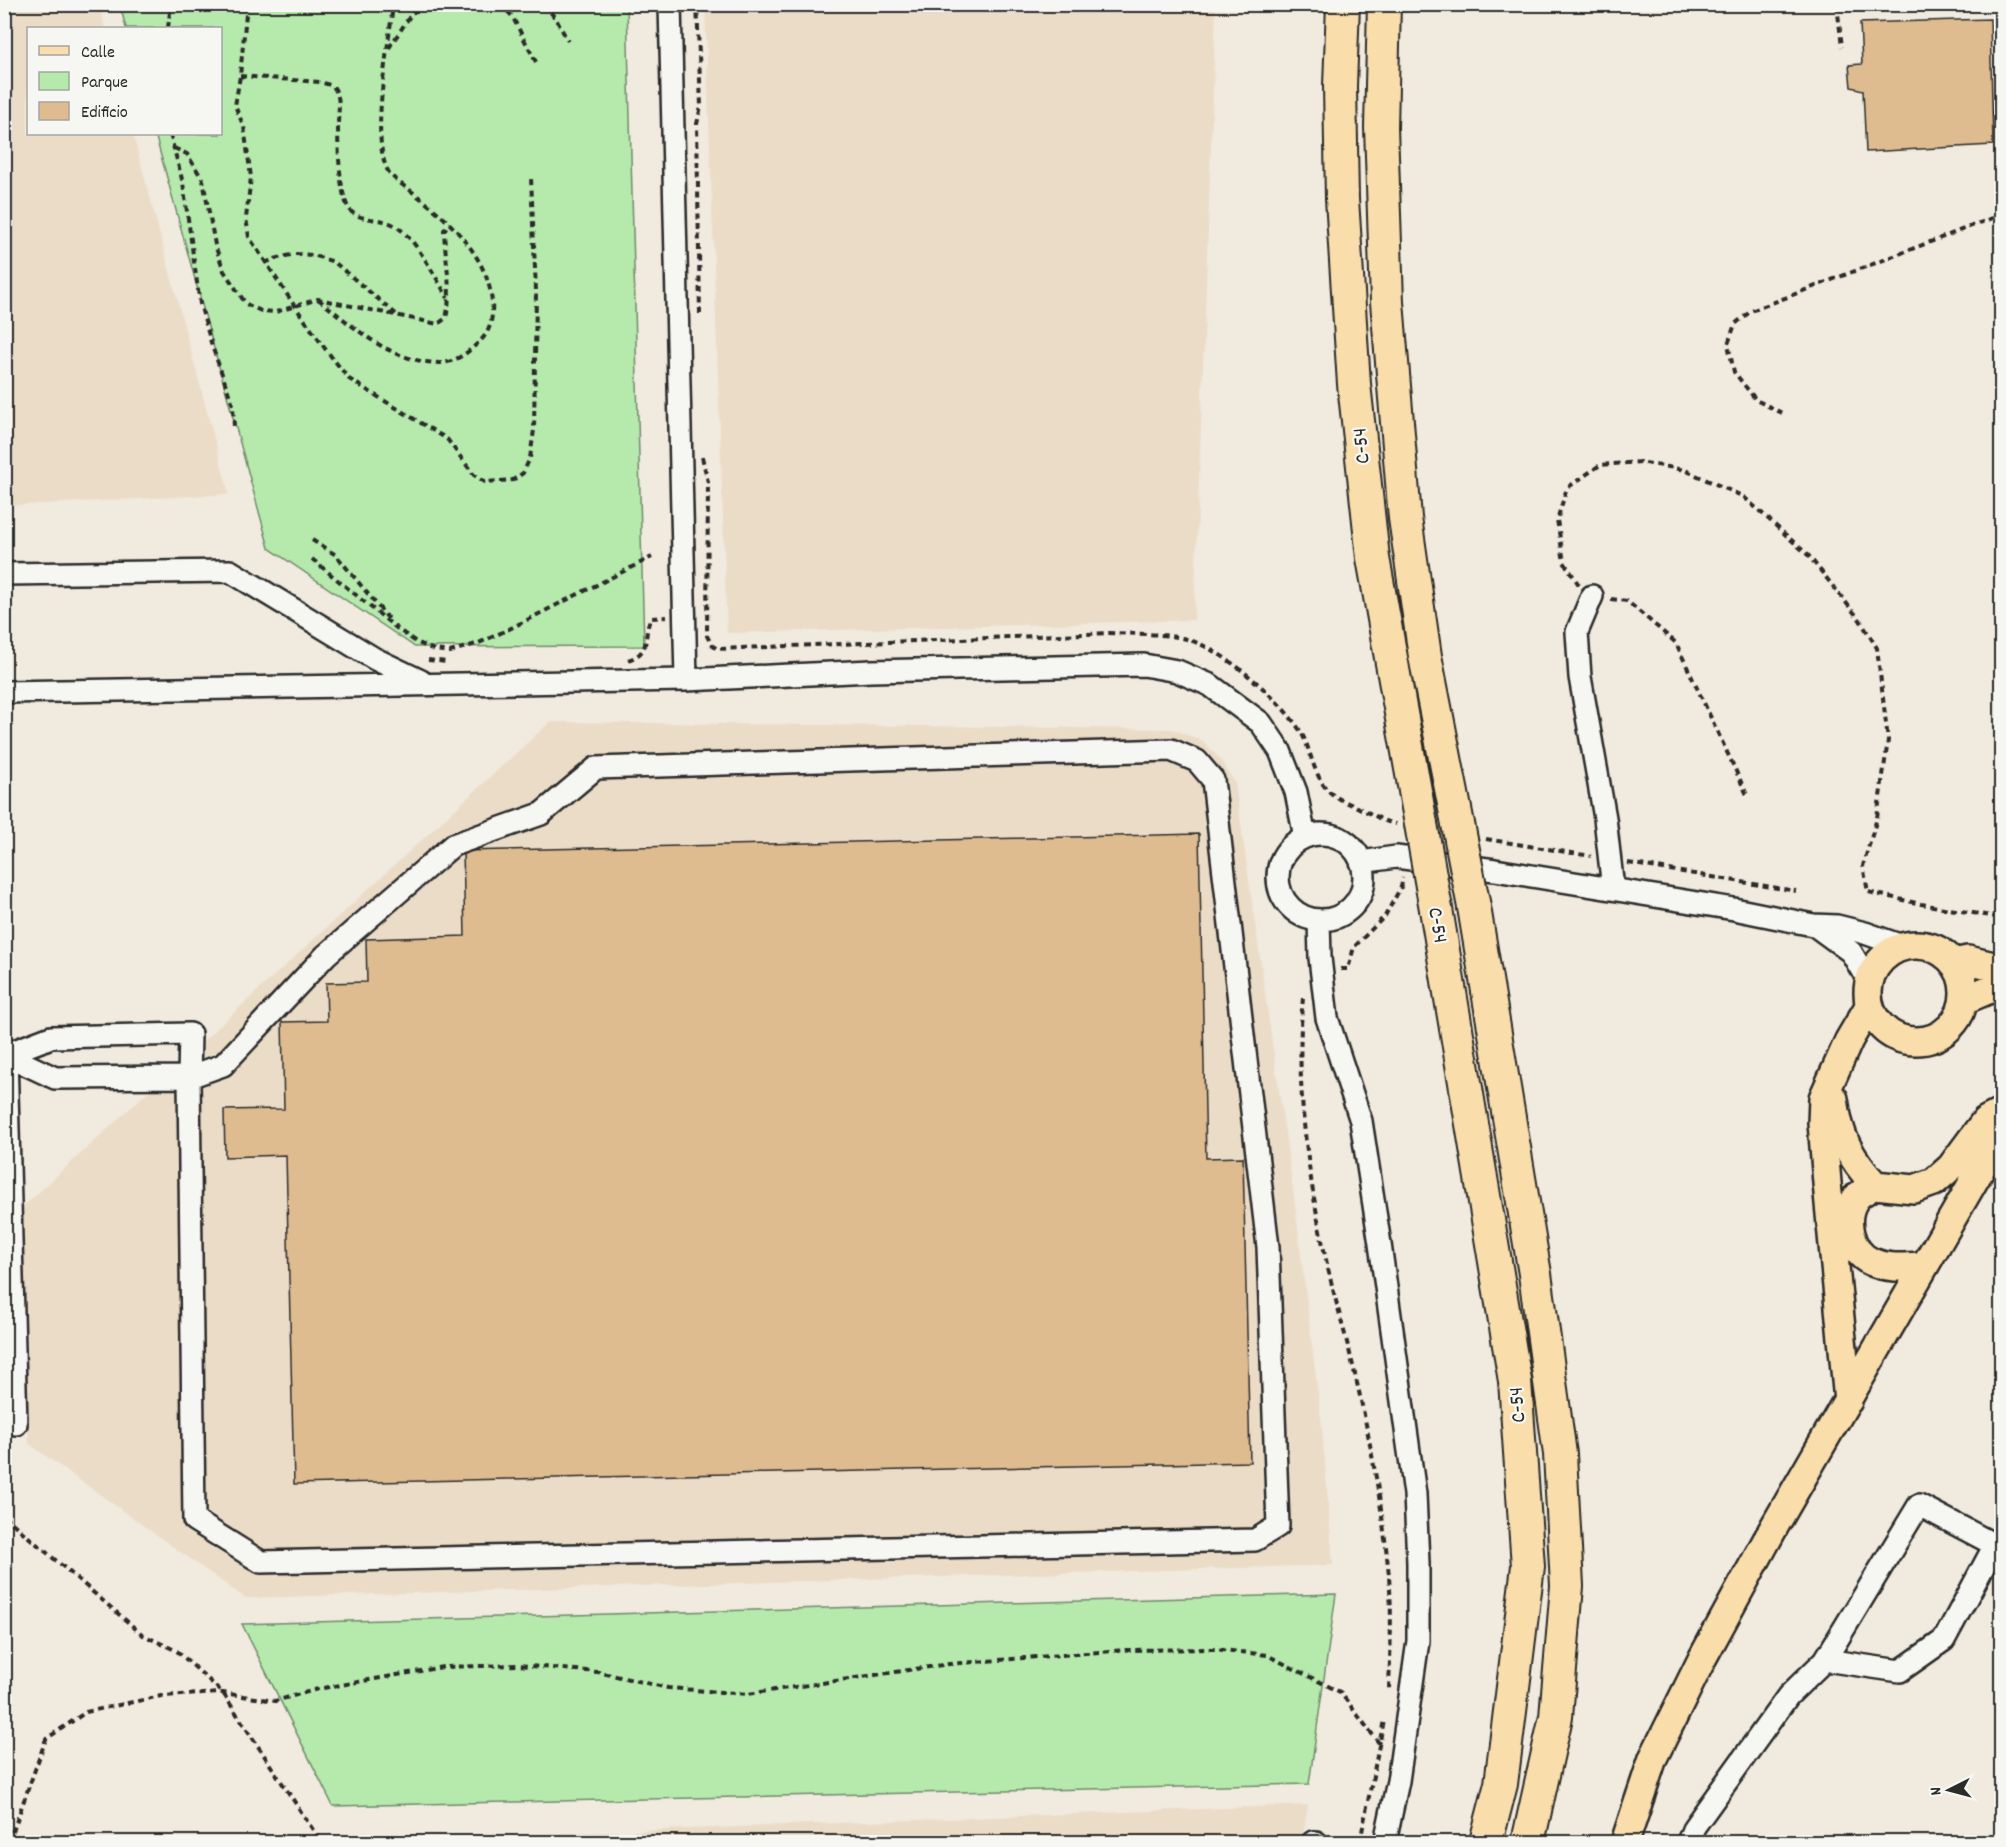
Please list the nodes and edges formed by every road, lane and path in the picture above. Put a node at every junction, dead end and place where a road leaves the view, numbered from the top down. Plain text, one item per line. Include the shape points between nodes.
1 (171, 4) edge
2 (247, 4) edge
3 (393, 4) edge
4 (421, 4) edge
5 (500, 4) edge
6 (544, 4) edge
7 (633, 4) edge
8 (697, 4) edge
9 (1343, 4) edge
10 (1384, 4) edge
11 (1957, 4) edge
12 (1837, 5) edge
13 (660, 6) edge
14 (168, 27) edge
15 (568, 41) dead end
16 (1842, 47) dead end
17 (389, 48) junction
18 (536, 62) dead end
19 (240, 76) junction
20 (170, 135) edge
21 (174, 148) junction
22 (531, 178) dead end
23 (2001, 212) edge
24 (450, 223) junction
25 (265, 263) junction
26 (318, 299) junction
27 (450, 301) junction
28 (294, 305) junction
29 (397, 314) junction
30 (700, 326) dead end
31 (1782, 413) dead end
32 (234, 428) dead end
33 (702, 456) dead end
34 (312, 540) dead end
35 (652, 557) dead end
36 (312, 559) dead end
37 (4, 574) edge
38 (1592, 596) junction
39 (651, 618) dead end
40 (395, 627) junction
41 (450, 652) junction
42 (420, 660) dead end
43 (624, 661) dead end
44 (450, 662) junction
45 (450, 671) dead end
46 (686, 680) junction
47 (427, 684) junction
48 (4, 692) edge
49 (1748, 797) dead end
50 (1412, 825) junction
51 (1469, 831) junction
52 (1305, 837) junction
53 (1610, 860) junction
54 (1361, 861) junction
55 (1613, 889) junction
56 (1796, 891) dead end
57 (1395, 897) dead end
58 (2001, 918) edge
59 (1319, 920) junction
60 (1813, 925) junction
61 (1902, 946) junction
62 (1954, 963) junction
63 (2001, 968) edge
64 (1347, 969) dead end
65 (1871, 975) junction
66 (2001, 984) edge
67 (1303, 996) dead end
68 (1964, 1000) junction
69 (1869, 1006) junction
70 (1897, 1038) junction
71 (5, 1055) edge
72 (1837, 1066) junction
73 (189, 1077) junction
74 (2001, 1112) edge
75 (2001, 1132) edge
76 (1875, 1185) junction
77 (1923, 1266) junction
78 (1848, 1401) junction
79 (16, 1424) dead end
80 (4, 1516) edge
81 (1825, 1660) junction
82 (223, 1693) junction
83 (1389, 1694) dead end
84 (1385, 1713) dead end
85 (1380, 1742) junction
86 (1386, 1755) dead end
87 (9, 1842) edge
88 (321, 1842) edge
89 (1360, 1842) edge
90 (1385, 1842) edge
91 (1486, 1842) edge
92 (1528, 1842) edge
93 (1625, 1842) edge
94 (1688, 1842) edge

1 - 14 path
2 - 19 path
3 - 17 path
4 - 17 path
5 - 18 path via 512,16
6 - 15 path
7 - 13 path via 634,9
8 - 30 path
9 - 50 highway, C-54 / C-54 via 1342,199 1354,384 1373,558
10 - 51 highway, C-54 via 1381,127 1387,302 1404,507 1425,656
11 - 12 path via 1862,10
12 - 16 path
13 - 46 street
17 - 24 path via 380,118 386,168
19 - 25 path via 235,106 244,127 251,177 246,218 249,237
19 - 27 path via 333,86 339,94 338,153 348,208 356,216 390,223 404,233
20 - 21 path
21 - 28 path via 187,154 203,180 224,271 246,304 269,312
21 - 32 path via 183,183 200,304 233,405
22 - 28 path via 536,291 534,430 530,458 523,473 513,480 485,482 474,475 447,439 350,379
23 - 31 path via 1751,311 1735,324 1728,344 1734,372 1756,400
24 - 26 path via 472,250 491,296 493,319 483,339 464,356 446,363 420,362 382,348
24 - 27 path via 444,230
25 - 28 path
25 - 29 path via 295,254 334,262
26 - 28 path
26 - 29 path
27 - 29 path via 446,318 438,324
33 - 50 path via 708,482 707,636 717,650 1109,633 1184,638 1239,667 1275,699 1300,729 1328,792 1377,819
34 - 40 path via 336,555
35 - 41 path via 507,630
36 - 40 path
37 - 47 street via 230,571 375,659
38 - 49 path via 1627,601 1676,644
38 - 53 street via 1577,632 1580,677
38 - 58 path via 1586,595 1564,562 1557,520 1567,488 1600,465 1640,462 1685,470 1744,497 1808,555 1860,620 1876,648 1888,740 1877,818 1863,866 1868,892
39 - 43 path via 643,650
40 - 41 path via 416,642
41 - 44 path
42 - 44 path
44 - 45 path
46 - 47 street
46 - 52 street via 1144,665 1177,670 1210,686 1261,723 1280,751 1296,792
47 - 48 street
50 - 91 highway, C-54 / C-54, bridge via 1436,909 1515,1381 1528,1566 1501,1784
51 - 53 path
51 - 92 highway, C-54 / C-54, bridge via 1474,907 1536,1274 1560,1454 1567,1586 1556,1717
52 - 54 street via 1332,835 1344,841
52 - 59 street via 1283,856 1279,884 1293,909
53 - 55 street
53 - 56 path
54 - 55 street via 1396,857
54 - 59 street via 1364,876 1356,902 1346,912
55 - 60 street
57 - 64 path via 1385,916 1354,947
59 - 90 street via 1327,1018 1361,1121 1415,1494 1418,1641
60 - 61 street via 1837,926
60 - 65 street via 1851,952 1861,969
61 - 62 main road via 1931,947
61 - 65 main road via 1878,962
62 - 63 main road via 1968,960
62 - 68 main road via 1964,987
65 - 69 main road via 1867,990
66 - 68 main road
67 - 83 path via 1299,1036 1306,1141 1324,1250 1357,1382 1382,1522 1390,1590
68 - 70 main road via 1951,1026 1940,1035 1926,1040
69 - 70 main road via 1880,1025
69 - 72 main road
70 - 72 main road via 1879,1041
71 - 73 street via 55,1078
71 - 73 street via 51,1037 190,1034
71 - 79 street
72 - 76 main road via 1838,1124 1858,1167
72 - 78 main road via 1823,1098 1822,1123
73 - 73 street via 194,1520 261,1562 1255,1540 1278,1526 1268,1247 1213,780 1197,760 1171,750 596,768 541,814 453,845 326,955 224,1065
74 - 76 main road via 1985,1121 1951,1167 1934,1182 1914,1189
75 - 77 main road
76 - 77 main road via 1855,1200 1849,1216 1850,1237 1856,1250 1870,1262 1887,1267
77 - 78 main road
78 - 93 main road via 1702,1659 1653,1758
80 - 82 path via 143,1635 177,1651
81 - 81 street via 1900,1671 1944,1640 1995,1545 1919,1505
81 - 94 street via 1788,1696 1694,1827
82 - 85 path via 275,1701 318,1689 443,1667 519,1665 598,1672 668,1688 748,1694 949,1664 1125,1650 1215,1648 1267,1655 1340,1692
82 - 87 path via 161,1696 86,1712 46,1739
82 - 88 path
84 - 85 path
85 - 86 path
85 - 89 path

